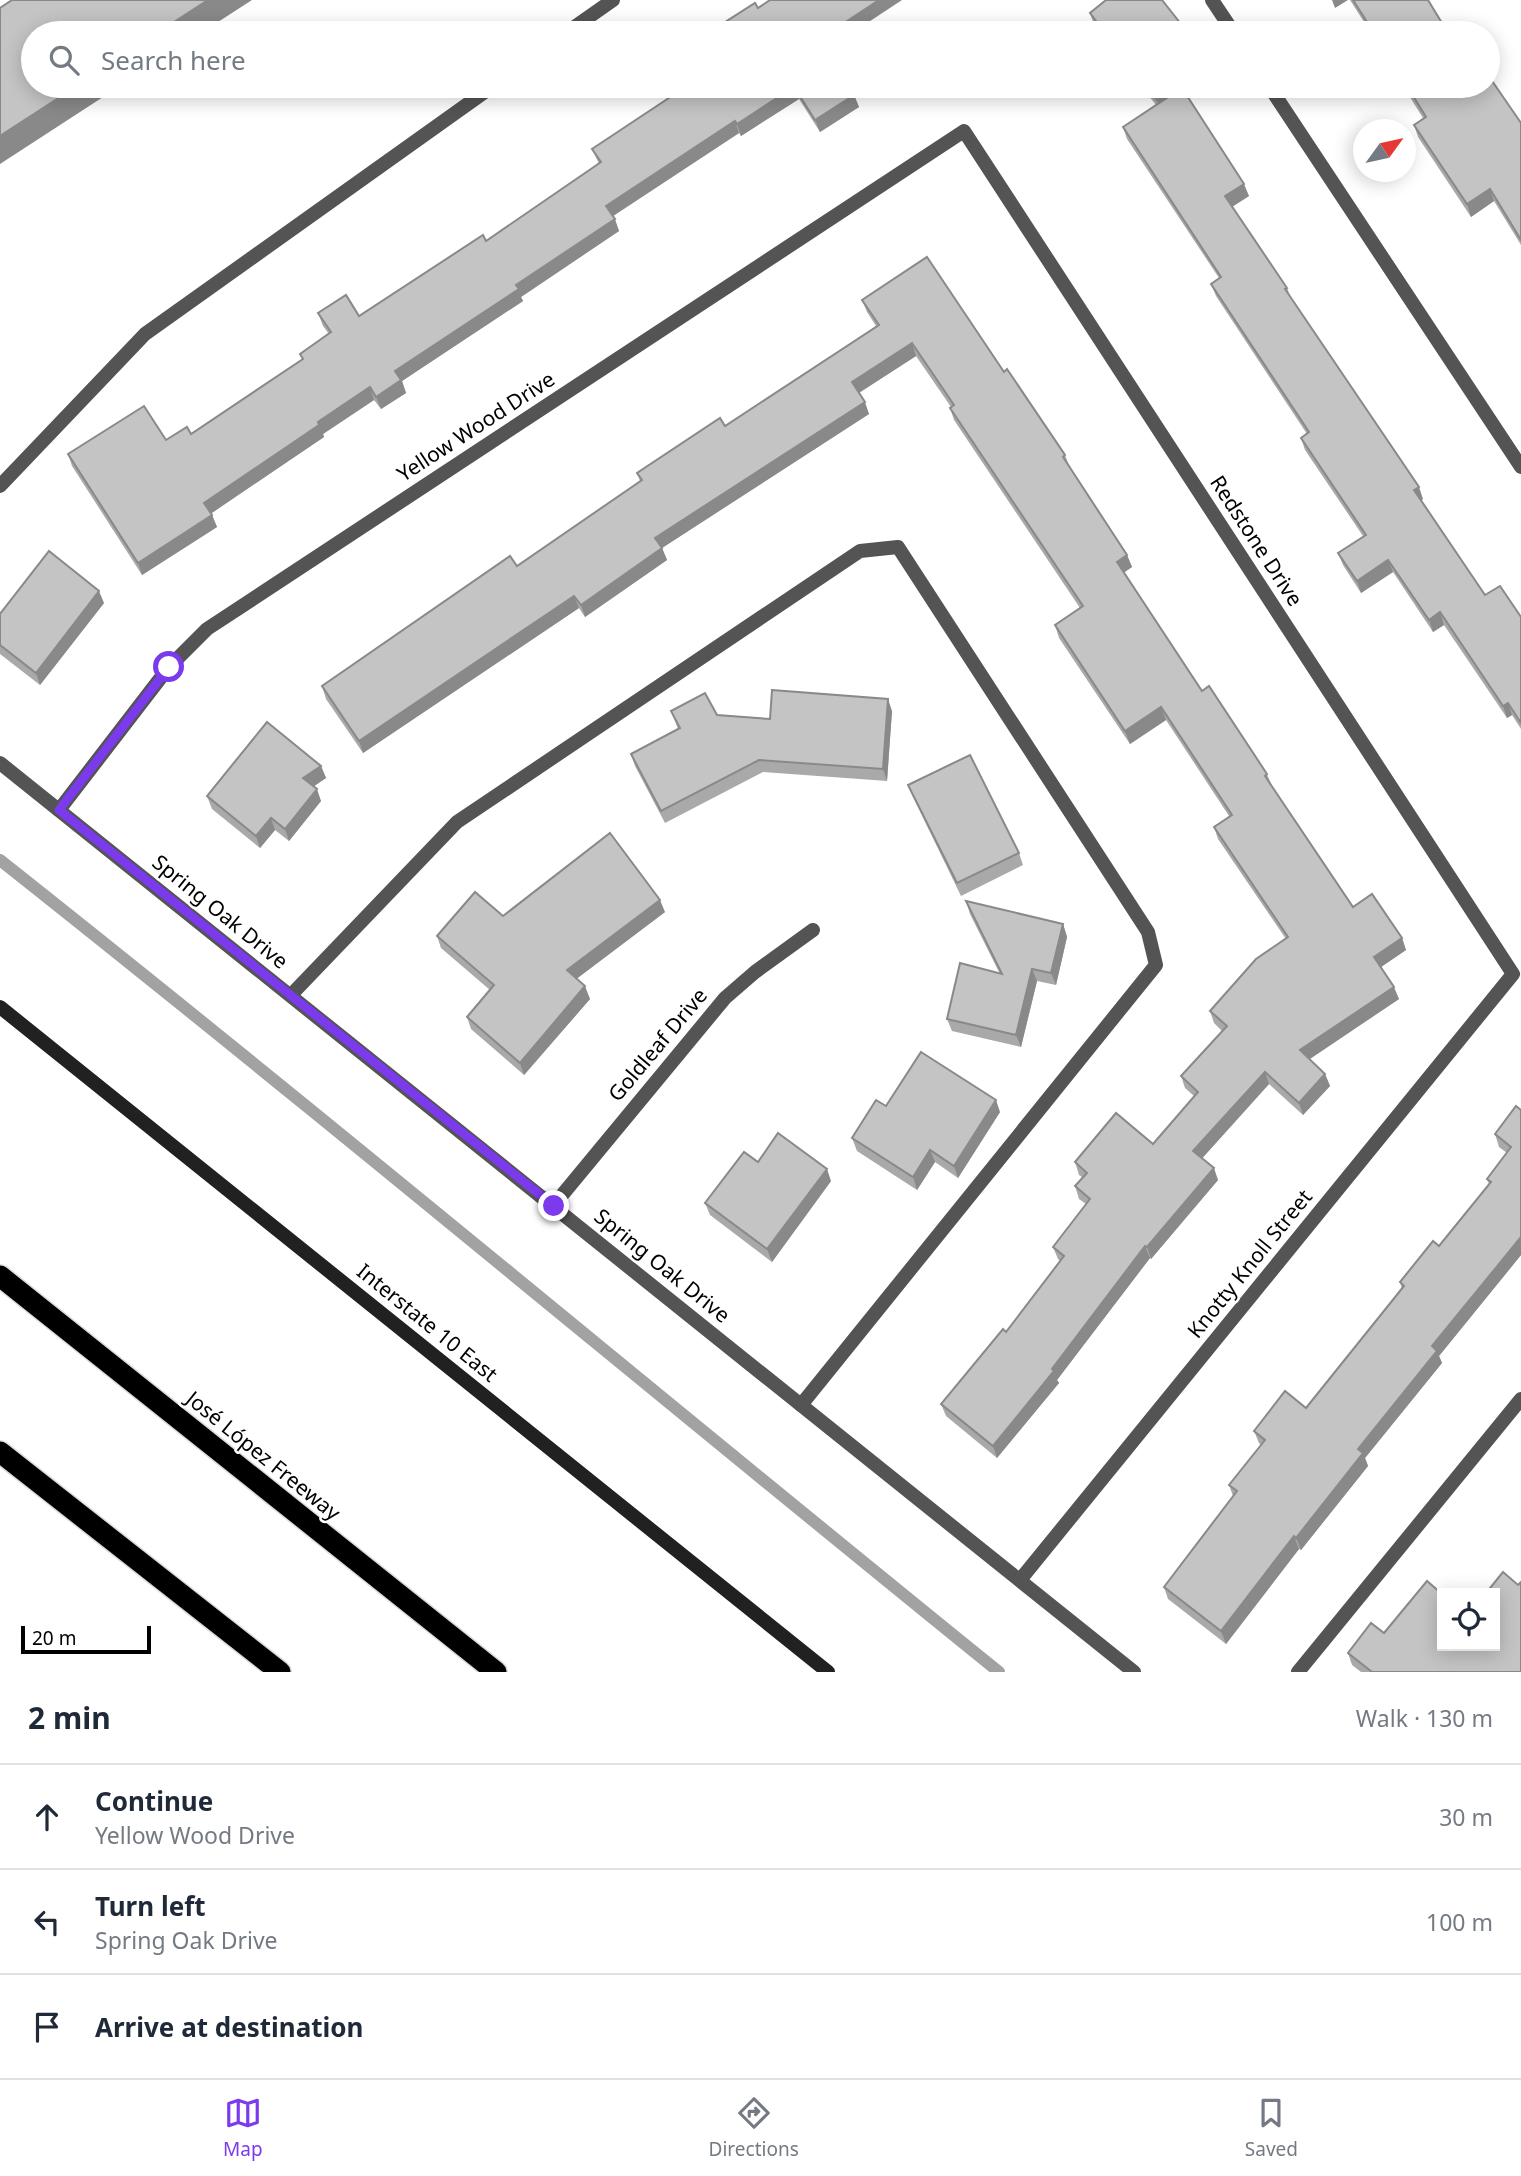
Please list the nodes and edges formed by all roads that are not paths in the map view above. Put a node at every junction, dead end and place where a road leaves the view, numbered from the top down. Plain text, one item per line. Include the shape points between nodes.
1 (613, 0) edge
2 (1212, 0) edge
3 (583, 21) edge
4 (1226, 21) edge
5 (476, 98) edge
6 (1277, 98) edge
7 (964, 131) joint
8 (1521, 467) edge
9 (0, 486) edge
10 (0, 763) edge
11 (59, 810) junction
12 (813, 930) dead end
13 (1513, 974) joint
14 (291, 995) junction
15 (0, 1007) edge
16 (554, 1206) junction
17 (0, 1276) edge
18 (1521, 1399) edge
19 (801, 1405) junction
20 (0, 1452) edge
21 (1020, 1580) junction
22 (281, 1672) edge
23 (496, 1672) edge
24 (828, 1672) edge
25 (1134, 1672) edge
26 (1298, 1672) edge

1 - 3 street
2 - 4 street
5 - 9 street via 145,334
6 - 8 street
7 - 11 street, Yellow Wood Drive via 207,629 169,667
7 - 13 street, Redstone Drive
10 - 11 street, Spring Oak Drive
11 - 14 street, Spring Oak Drive
12 - 16 street, Goldleaf Drive via 725,998
13 - 21 street, Knotty Knoll Street
14 - 16 street, Spring Oak Drive
14 - 19 street via 457,822 860,551 898,547 1148,932 1156,965
15 - 24 main road, Interstate 10 East
16 - 19 street, Spring Oak Drive
17 - 23 highway, José López Freeway
18 - 26 street
19 - 21 street, Spring Oak Drive
20 - 22 highway
21 - 25 street, Spring Oak Drive

